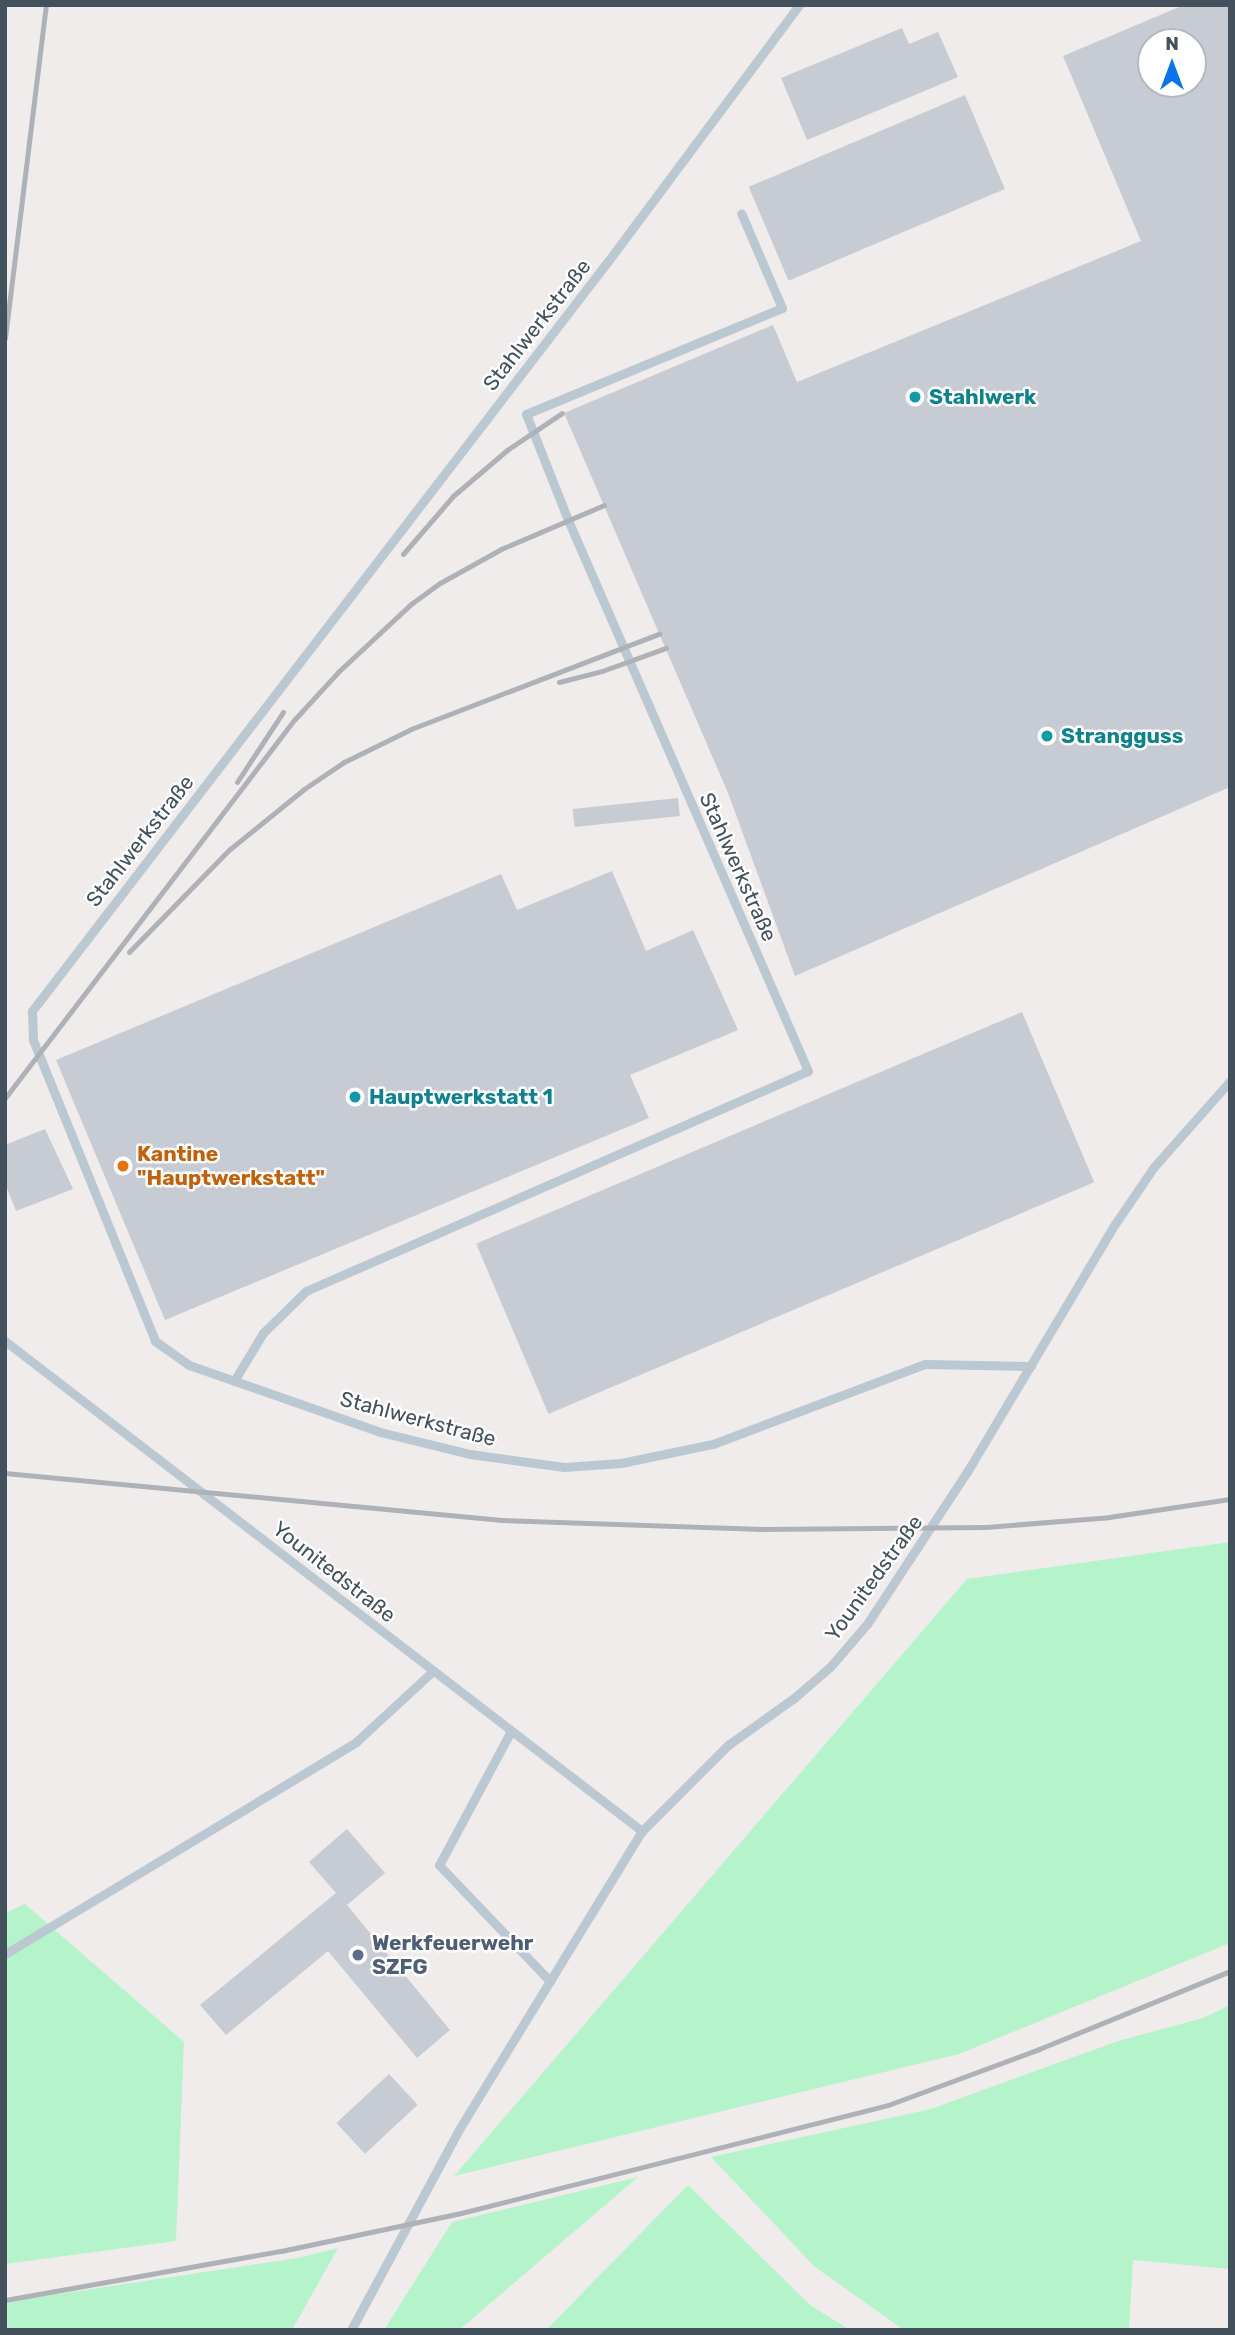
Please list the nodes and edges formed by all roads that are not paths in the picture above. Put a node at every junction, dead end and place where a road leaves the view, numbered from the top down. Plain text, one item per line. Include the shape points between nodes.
1 (799, 5) edge
2 (741, 213) dead end
3 (1230, 1081) edge
4 (5, 1341) edge
5 (1031, 1366) junction
6 (234, 1381) junction
7 (433, 1671) junction
8 (511, 1731) junction
9 (642, 1831) junction
10 (5, 1954) edge
11 (550, 1981) junction
12 (351, 2330) edge

1 - 6 lane, Stahlwerkstraße via 32,1011 33,1040 155,1341 189,1364
2 - 6 lane, Stahlwerkstraße via 782,308 526,414 808,1071 306,1291 263,1333
3 - 5 lane via 1153,1168
4 - 7 lane, Younitedstraße
5 - 6 lane, Stahlwerkstraße via 925,1364 713,1444 621,1463 564,1467 470,1454 393,1435
5 - 9 lane, Younitedstraße via 867,1624 830,1667 729,1745
7 - 8 lane, Younitedstraße
7 - 10 lane via 356,1742
8 - 9 lane, Younitedstraße
8 - 11 lane via 439,1865
9 - 11 lane, Younitedstraße
11 - 12 lane, Younitedstraße via 458,2131

